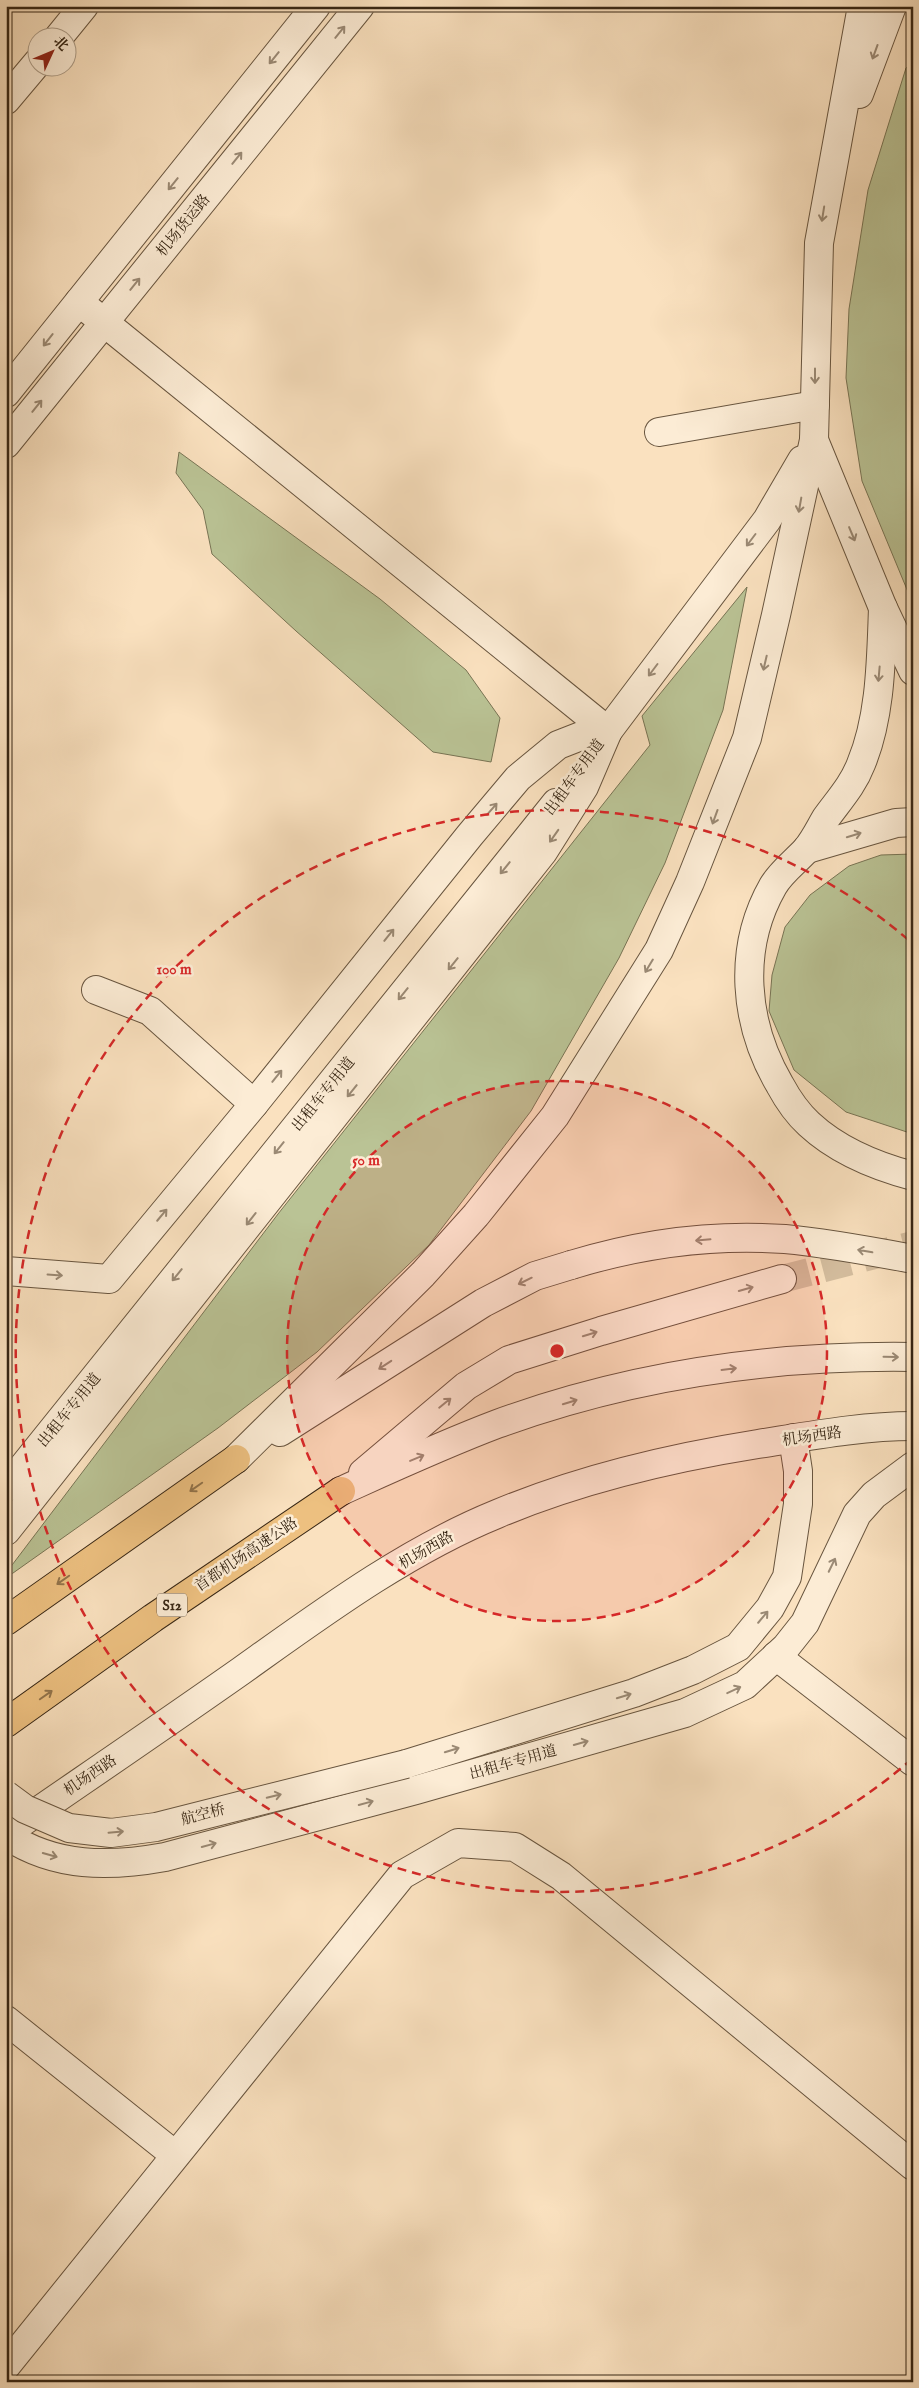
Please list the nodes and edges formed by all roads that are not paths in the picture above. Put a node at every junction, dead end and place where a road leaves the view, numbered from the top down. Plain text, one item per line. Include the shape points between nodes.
1 (84, 6) edge
2 (316, 6) edge
3 (360, 6) edge
4 (862, 6) edge
5 (892, 6) edge
6 (66, 28) edge
7 (28, 74) edge
8 (6, 100) edge
9 (833, 166) junction
10 (79, 302) junction
11 (104, 322) junction
12 (6, 393) edge
13 (815, 405) junction
14 (659, 432) dead end
15 (814, 440) junction
16 (6, 444) edge
17 (882, 608) junction
18 (913, 671) edge
19 (608, 731) junction
20 (913, 822) edge
21 (807, 849) junction
22 (96, 990) dead end
23 (254, 1104) junction
24 (913, 1176) edge
25 (913, 1259) edge
26 (6, 1271) edge
27 (782, 1279) tunnel mouth
28 (913, 1357) edge
29 (913, 1426) edge
30 (793, 1438) junction
31 (236, 1459) junction
32 (913, 1466) edge
33 (6, 1488) edge
34 (340, 1491) junction
35 (6, 1530) edge
36 (6, 1620) edge
37 (776, 1656) junction
38 (6, 1723) edge
39 (913, 1762) edge
40 (6, 1795) edge
41 (6, 1834) edge
42 (6, 2020) edge
43 (175, 2155) junction
44 (910, 2160) edge
45 (6, 2366) edge

1 - 6 street
2 -> 10 street
11 -> 3 street, 机场货运路
4 - 9 street
5 -> 9 street
7 - 8 street
9 -> 13 street via 824,207 816,275
10 - 11 street
10 -> 12 street
16 -> 11 street, 机场货运路
11 - 19 street
13 - 14 street
13 - 15 street
15 -> 17 street
15 -> 19 street via 767,520
15 -> 31 street via 747,738 703,850 658,950 555,1116 476,1215 389,1309
17 - 18 street
17 -> 21 street via 878,690 870,738 852,784
23 -> 19 street, 出租车专用道 via 518,778 558,745
19 -> 33 street, 出租车专用道 via 579,775
19 -> 35 street via 584,787 542,852
21 -> 20 street via 896,823
21 - 24 street via 774,885 755,932 750,984 755,1032 774,1076 807,1123 848,1151 880,1166
22 - 23 street via 150,1011
26 -> 23 street, 出租车专用道 via 109,1279
25 -> 31 street, bridge via 828,1244 749,1238 637,1248 570,1265 535,1276 483,1303
34 -> 27 street via 466,1386 509,1360
34 -> 28 street via 498,1424 615,1389 685,1374 753,1366 821,1359
29 - 30 street, 机场西路
40 -> 30 street, 航空桥, bridge via 25,1809 69,1828 110,1834 156,1827 406,1764 634,1693 692,1670 738,1647 770,1608 787,1577 798,1504
30 - 41 street, 机场西路 via 684,1458 624,1473 545,1496 467,1527 326,1611
31 -> 36 highway
37 -> 32 street, 出租车专用道 via 805,1623 857,1514 874,1495
38 -> 34 highway, 首都机场高速公路 / S12
37 - 39 street
41 -> 37 street, 出租车专用道 via 24,1847 78,1863 126,1864 166,1857 685,1713 745,1685
42 - 43 street
43 - 44 street via 402,1876 458,1843 514,1847 560,1876
43 - 45 street

